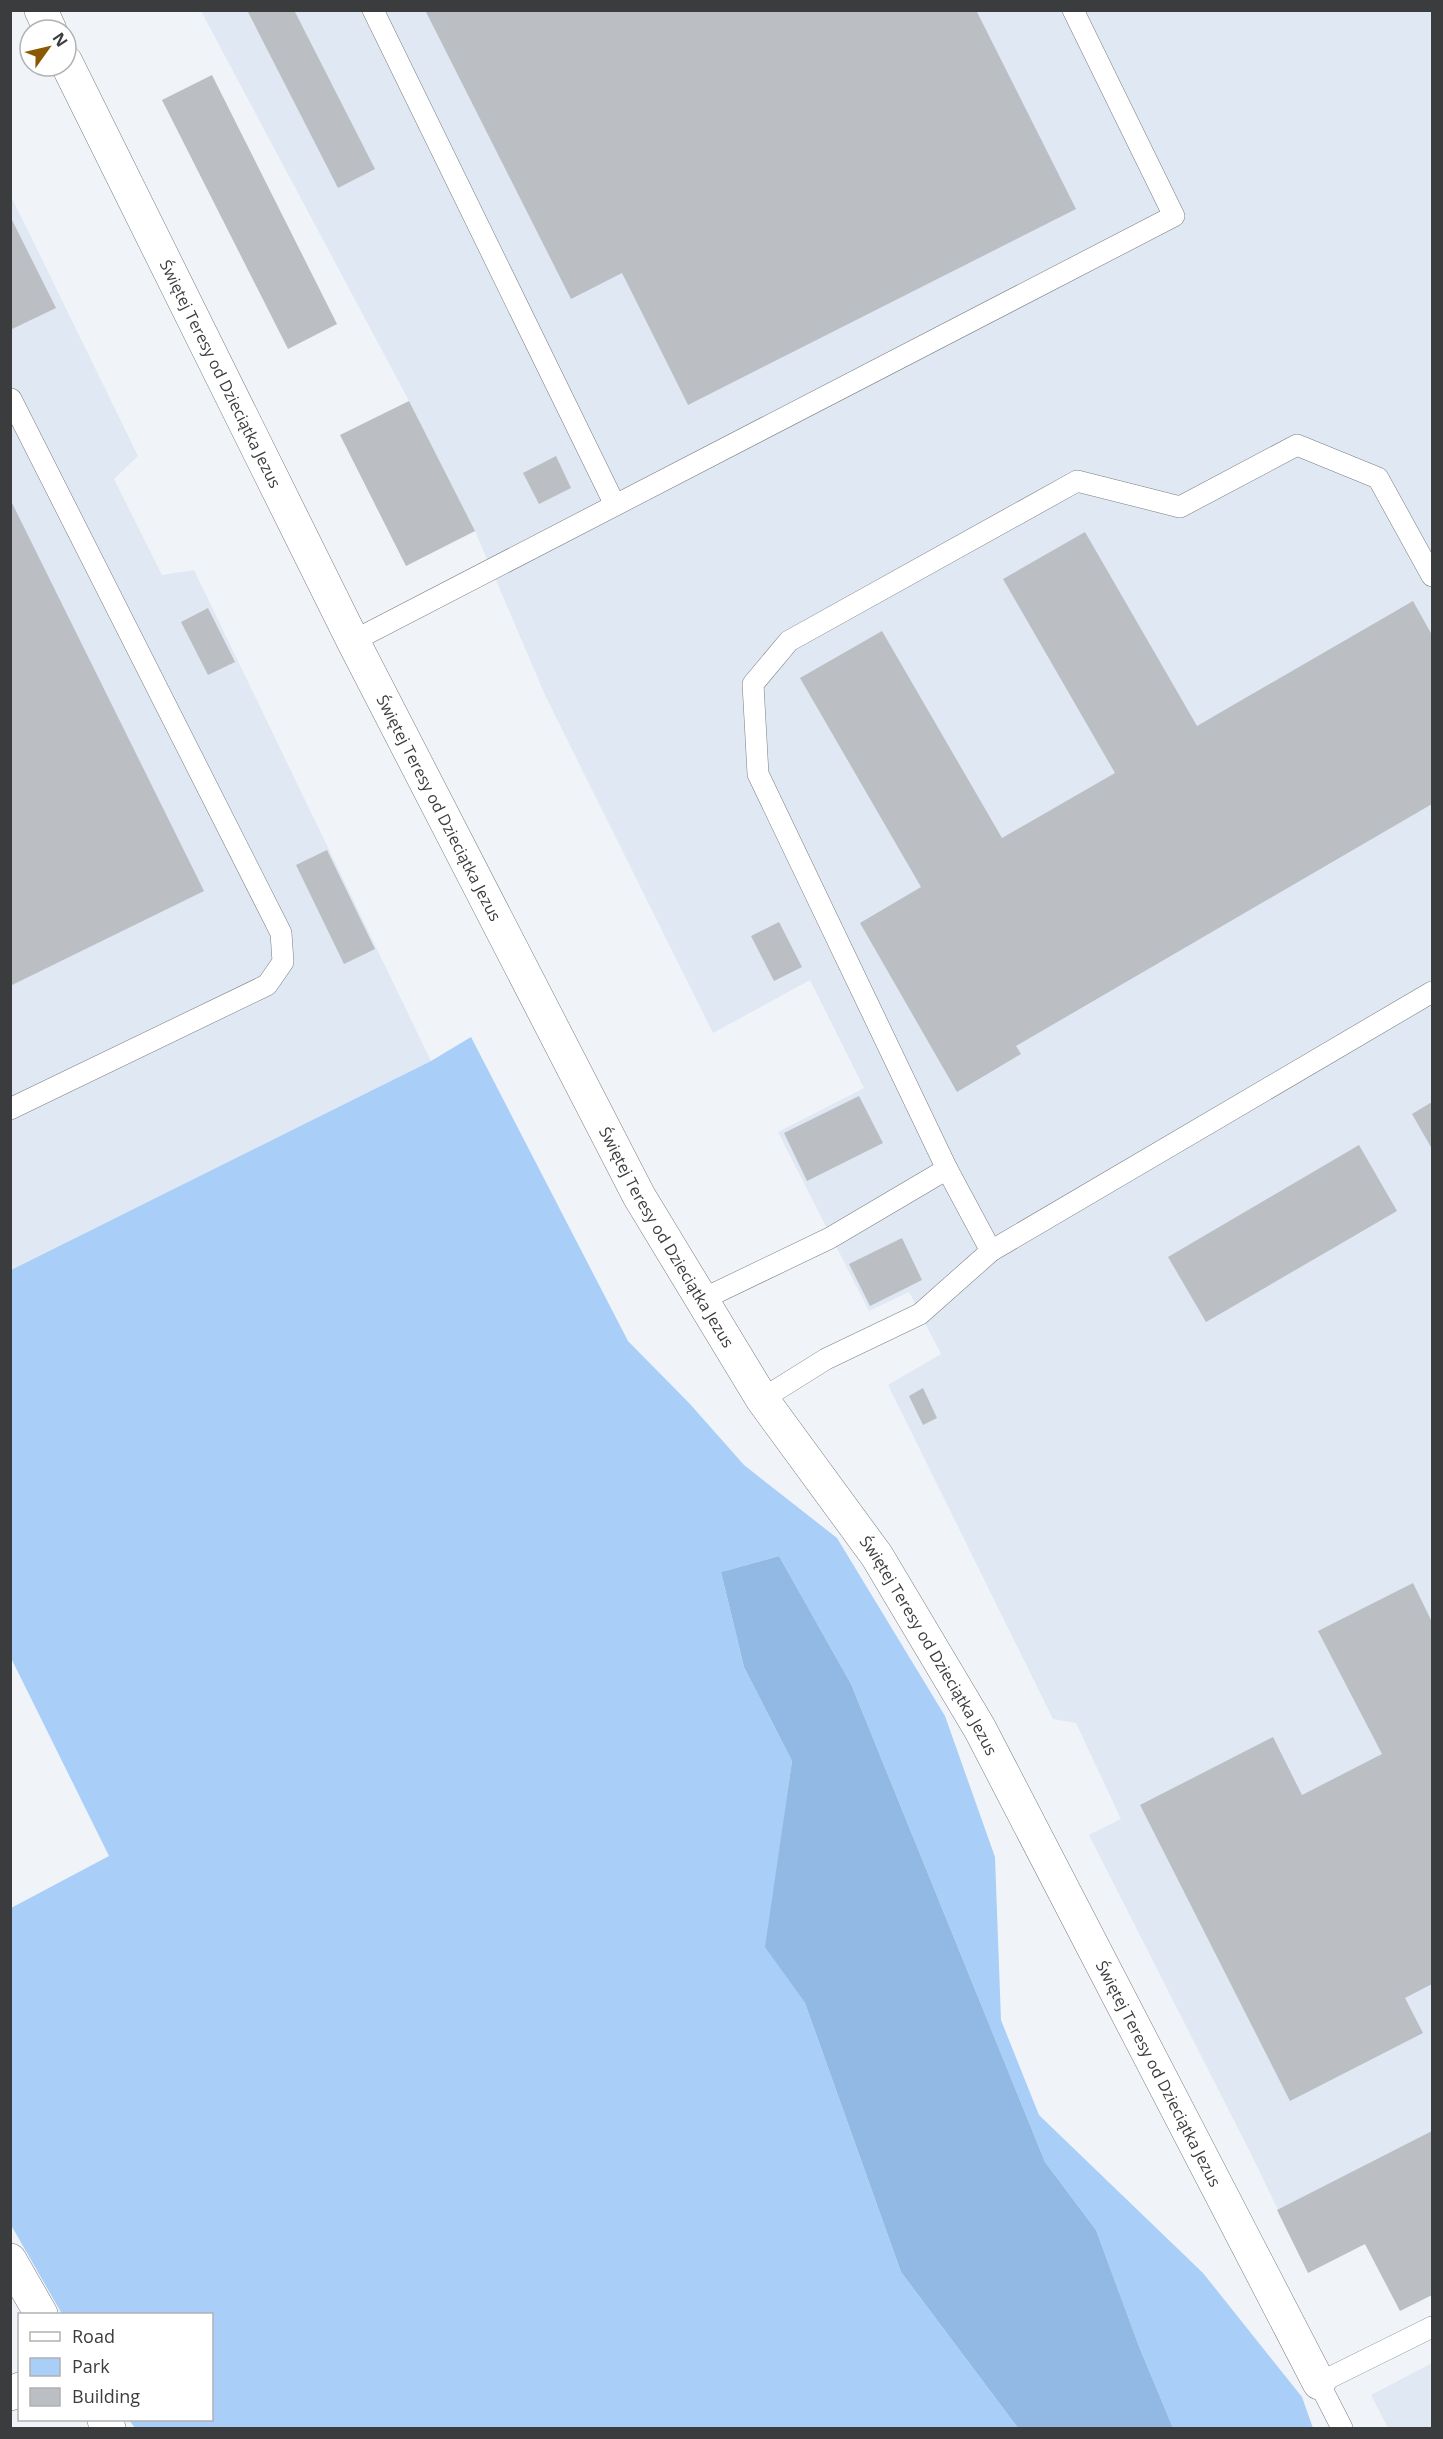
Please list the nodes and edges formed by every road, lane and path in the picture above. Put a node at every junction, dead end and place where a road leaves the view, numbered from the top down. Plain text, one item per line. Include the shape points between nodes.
1 (373, 10) edge
2 (1073, 10) edge
3 (74, 78) edge
4 (11, 399) edge
5 (615, 505) junction
6 (1432, 576) edge
7 (353, 641) junction
8 (1432, 992) edge
9 (10, 1109) edge
10 (947, 1169) junction
11 (991, 1251) junction
12 (701, 1300) junction
13 (762, 1398) junction
14 (10, 2260) edge
15 (40, 2313) edge
16 (1432, 2327) edge
17 (1319, 2383) junction
18 (1342, 2428) edge

1 - 5 lane
2 - 5 lane via 1174,216
3 - 7 street, Świętej Teresy od Dzieciątka Jezus
4 - 9 lane via 281,933 283,962 267,985
5 - 7 lane
6 - 10 lane via 1378,478 1297,445 1180,507 1077,481 789,641 753,684 758,774
7 - 12 street, Świętej Teresy od Dzieciątka Jezus via 639,1196
8 - 11 lane
10 - 11 lane
10 - 12 lane via 830,1238
11 - 13 lane via 920,1314 826,1359
12 - 13 street, Świętej Teresy od Dzieciątka Jezus
13 - 17 street, Świętej Teresy od Dzieciątka Jezus via 877,1556 981,1729
14 - 15 street
16 - 17 lane
17 - 18 lane

